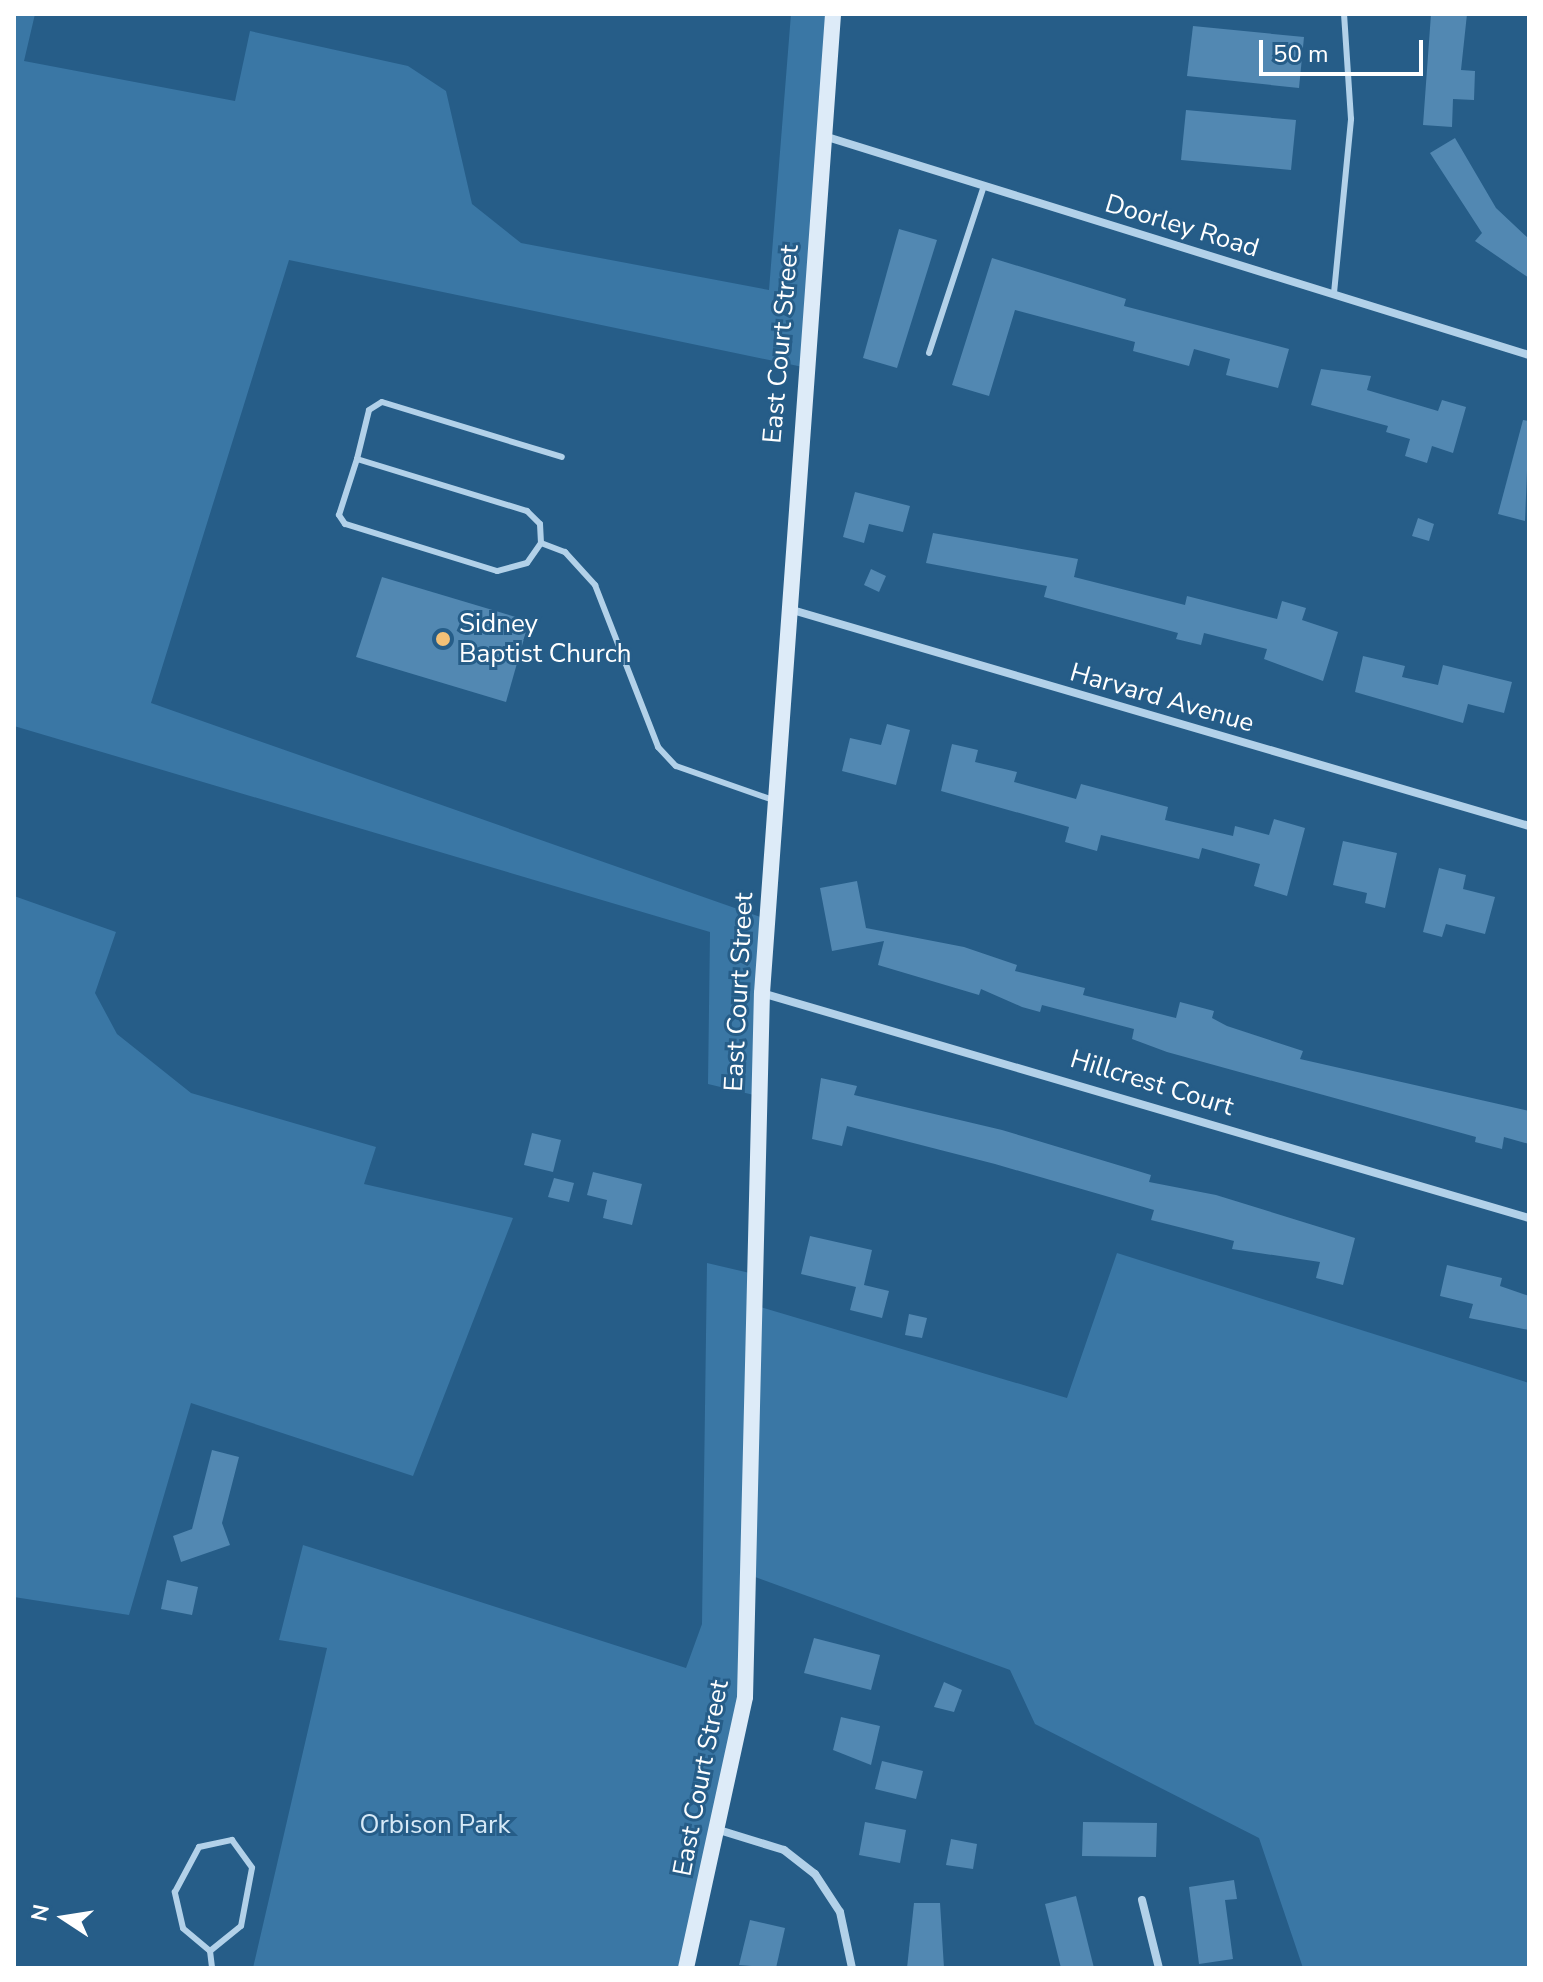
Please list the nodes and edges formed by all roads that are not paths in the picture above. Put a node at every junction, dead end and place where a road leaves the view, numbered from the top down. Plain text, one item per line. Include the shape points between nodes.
1 (833, 14) edge
2 (1344, 14) edge
3 (824, 136) junction
4 (984, 186) junction
5 (1334, 293) junction
6 (929, 353) dead end
7 (1529, 355) edge
8 (562, 457) dead end
9 (357, 459) junction
10 (541, 543) junction
11 (784, 608) junction
12 (773, 800) junction
13 (1529, 826) edge
14 (762, 993) junction
15 (1529, 1218) edge
16 (719, 1830) junction
17 (1142, 1900) dead end
18 (210, 1951) junction
19 (212, 1968) edge
20 (686, 1968) edge
21 (852, 1968) edge
22 (1159, 1968) edge

1 - 3 main road, East Court Street
2 - 5 lane via 1351,119
3 - 4 street, Doorley Road
3 - 11 main road, East Court Street
4 - 5 street, Doorley Road
4 - 6 lane
5 - 7 street, Doorley Road
8 - 9 lane via 382,402 369,410
9 - 10 lane via 527,511 540,524
9 - 10 lane via 339,515 345,524 497,571 527,563
10 - 12 lane via 565,552 595,585 658,747 676,766
11 - 12 main road, East Court Street
11 - 13 street, Harvard Avenue
12 - 14 main road, East Court Street
14 - 15 street, Hillcrest Court
14 - 16 main road, East Court Street via 745,1697
16 - 20 main road, East Court Street
16 - 21 street via 784,1850 815,1874 840,1912
17 - 22 street
18 - 18 lane via 241,1926 252,1868 232,1840 199,1847 175,1892 183,1928
18 - 19 lane

